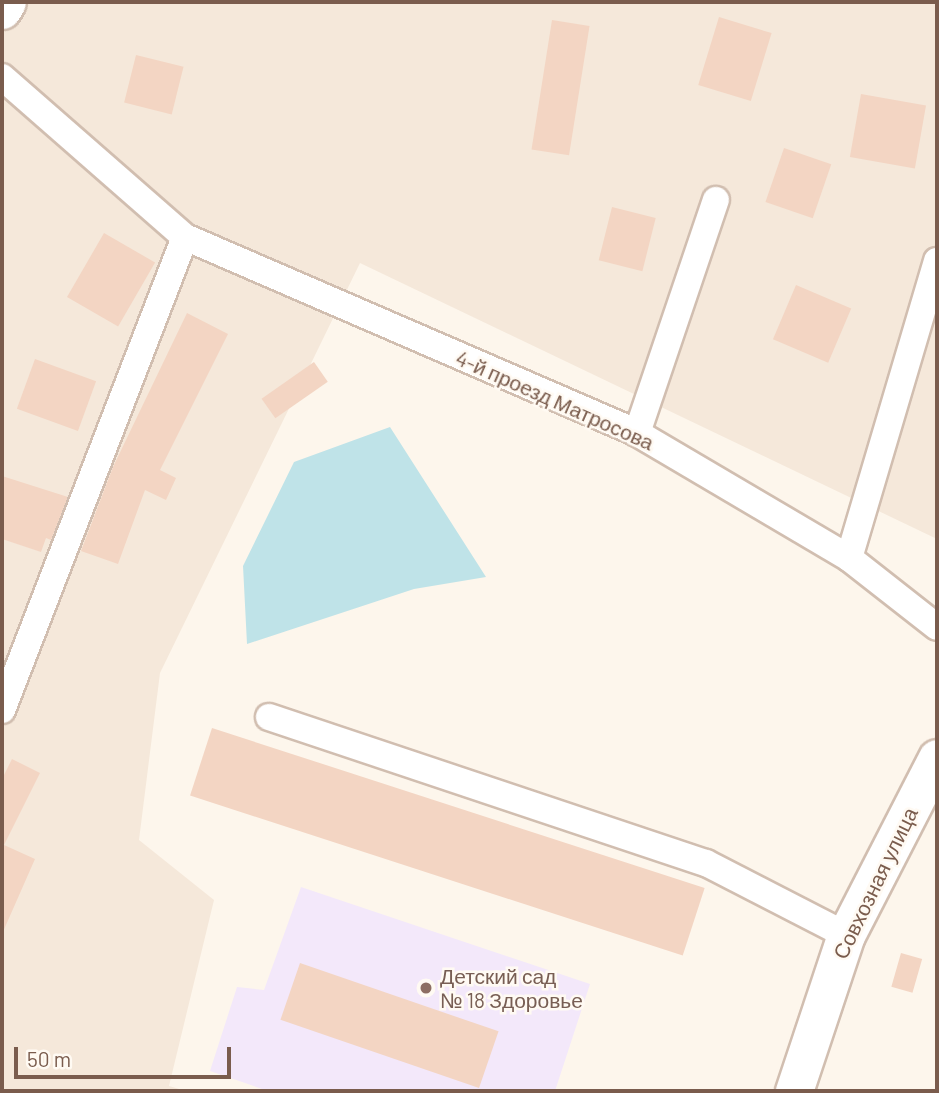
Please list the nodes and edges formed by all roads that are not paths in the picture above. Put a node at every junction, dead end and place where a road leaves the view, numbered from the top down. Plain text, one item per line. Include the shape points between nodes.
1 (7, 2) edge
2 (2, 10) edge
3 (2, 77) edge
4 (716, 200) dead end
5 (185, 237) junction
6 (937, 261) edge
7 (637, 433) junction
8 (849, 558) junction
9 (937, 627) edge
10 (2, 710) edge
11 (269, 717) dead end
12 (934, 769) edge
13 (846, 935) junction
14 (794, 1091) edge

1 - 2 street
3 - 5 street, 4-й проезд Матросова
4 - 7 street
5 - 7 street, 4-й проезд Матросова
5 - 10 street
6 - 8 street
7 - 8 street, 4-й проезд Матросова
8 - 9 street, 4-й проезд Матросова
11 - 13 street via 706,863
12 - 13 street, Совхозная улица
13 - 14 street, Совхозная улица

